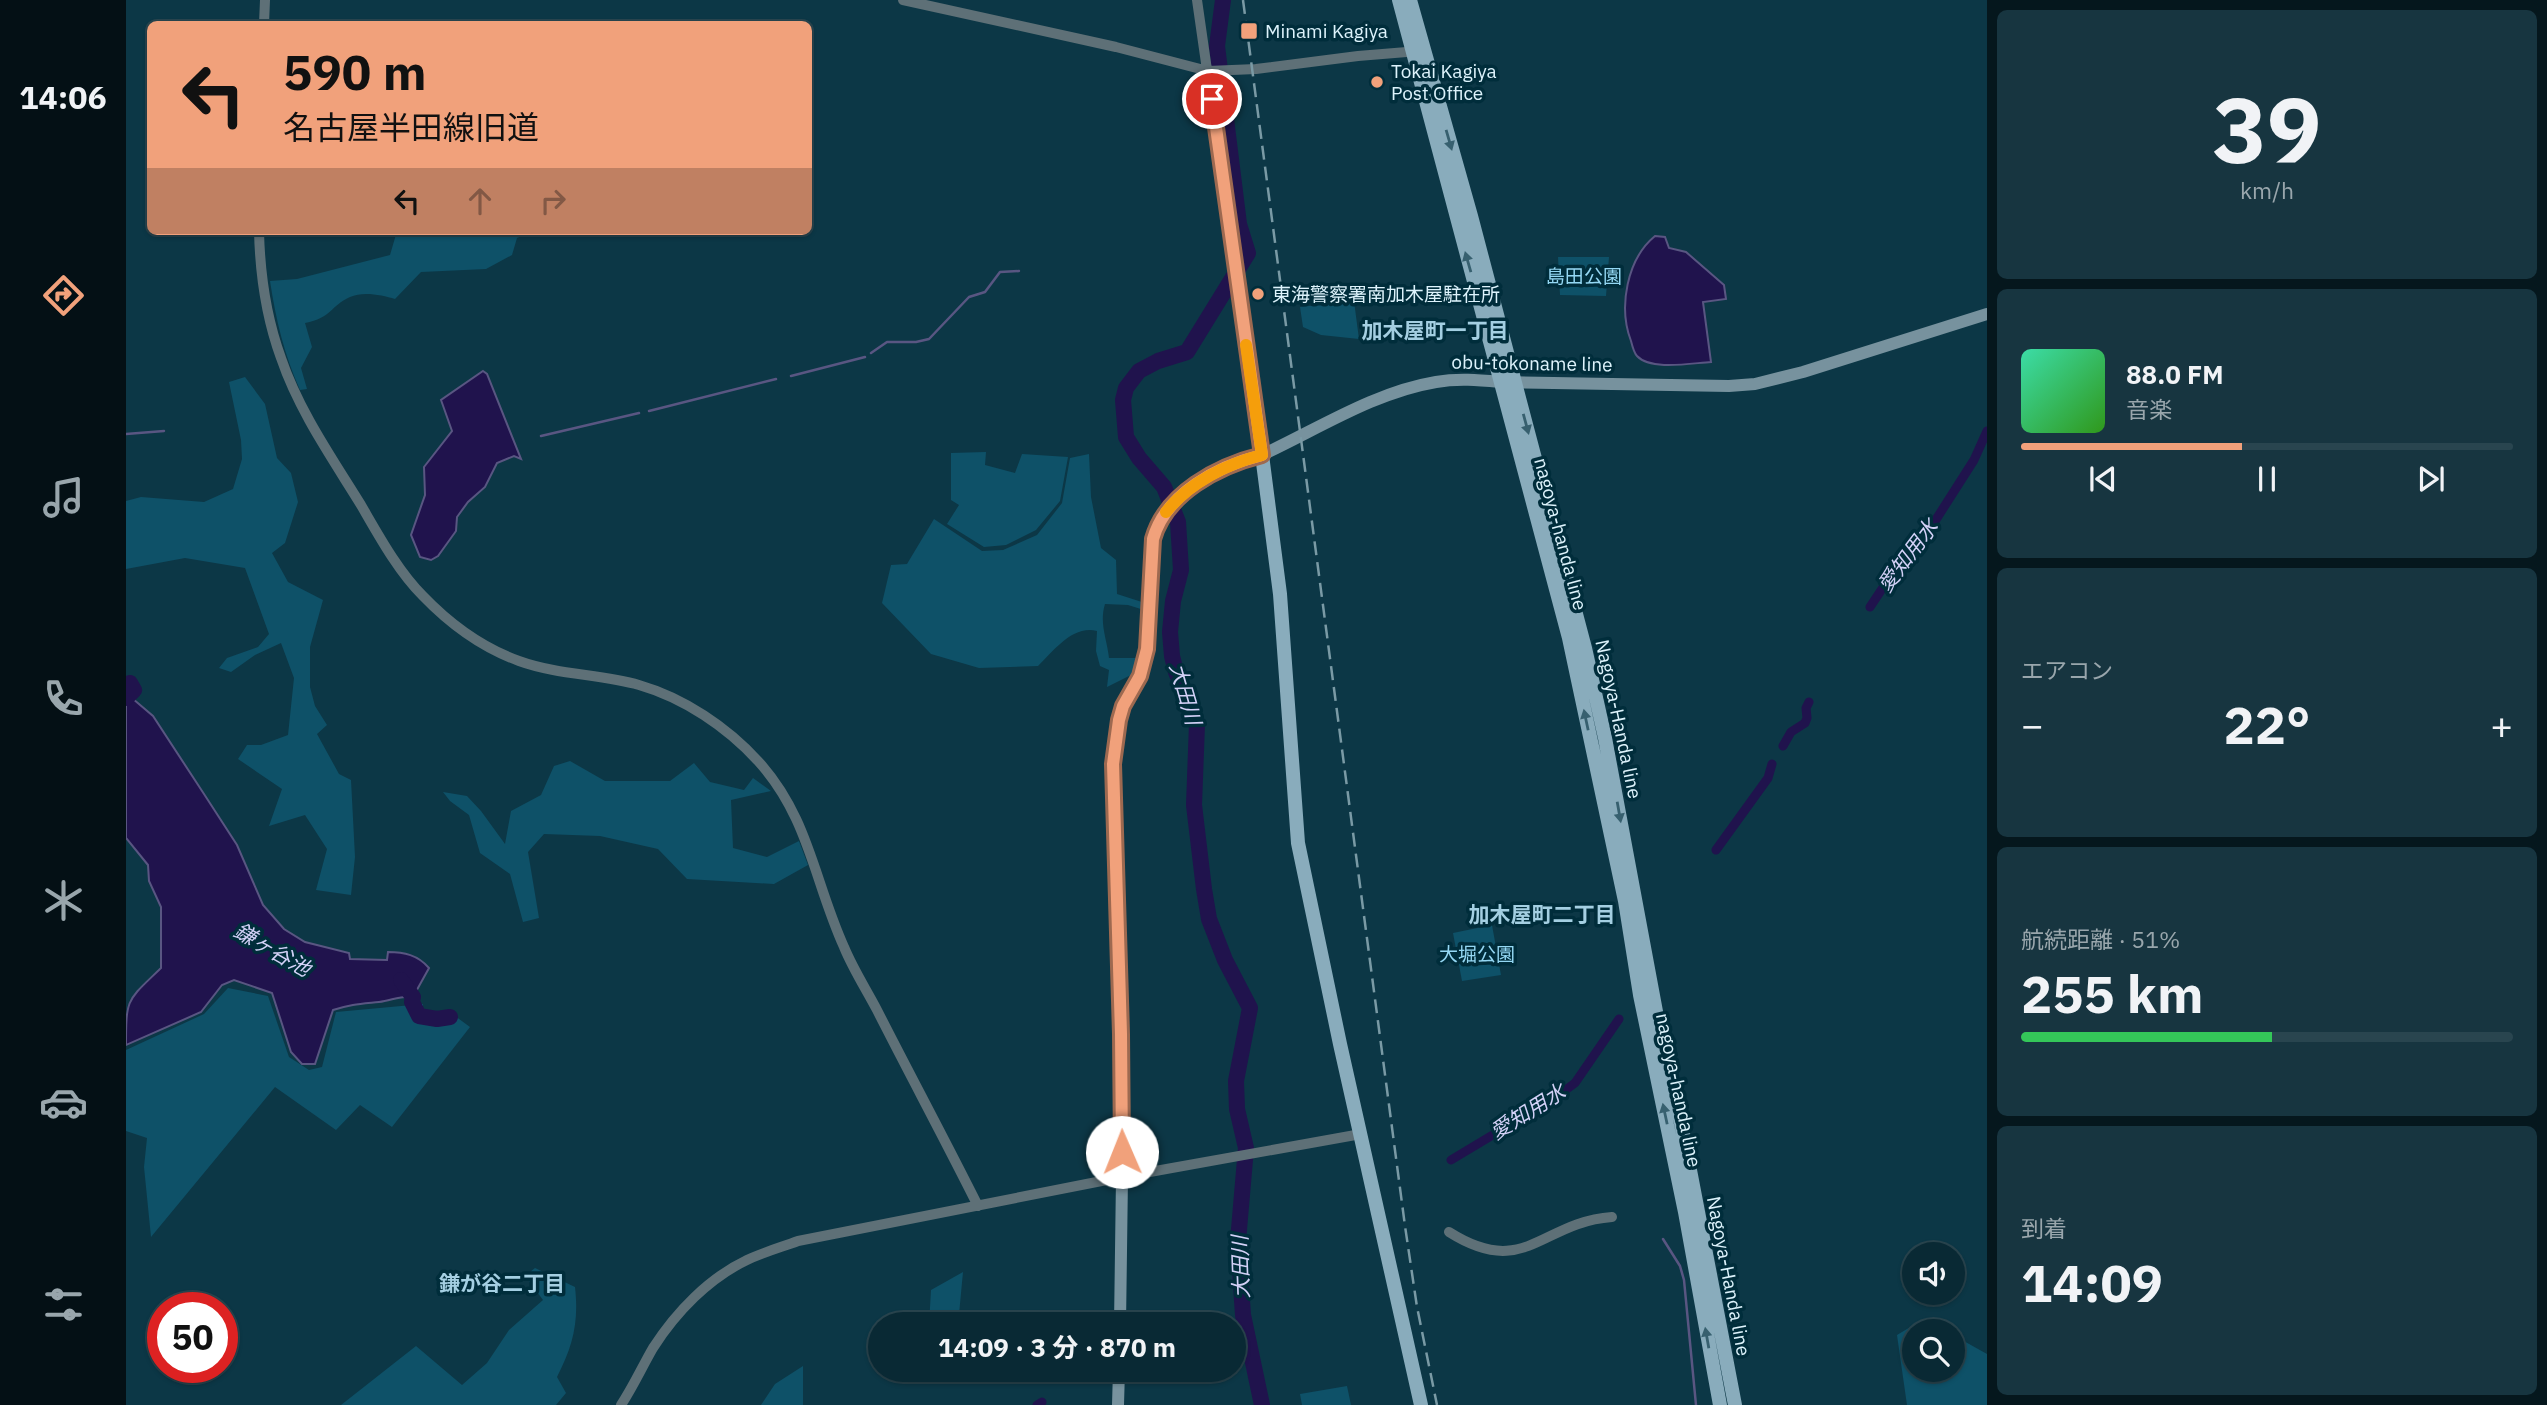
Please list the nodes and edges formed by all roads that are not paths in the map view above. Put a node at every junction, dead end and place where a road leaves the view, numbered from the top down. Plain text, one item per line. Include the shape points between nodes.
1 (265, 0) edge
2 (903, 0) edge
3 (1197, 0) edge
4 (1399, 0) edge
5 (1410, 0) edge
6 (264, 21) edge
7 (1418, 51) junction
8 (1217, 71) junction
9 (259, 235) edge
10 (1987, 314) edge
11 (1508, 382) junction
12 (1262, 455) junction
13 (1361, 1134) junction
14 (1122, 1177) junction
15 (978, 1206) junction
16 (1612, 1217) dead end
17 (1449, 1232) dead end
18 (1120, 1312) edge
19 (1119, 1382) edge
20 (621, 1405) edge
21 (1118, 1405) edge
22 (1421, 1405) edge
23 (1720, 1405) edge
24 (1735, 1405) edge

1 - 6 street
2 - 8 street
3 - 8 street
4 - 7 main road
5 - 7 main road
7 - 8 street
7 - 11 main road, nagoya-handa line
8 - 12 street via 1235,266
9 - 15 street via 270,321 293,388 318,437 421,595 478,641 519,661 639,685 681,702 722,727 778,786 802,827 843,946
10 - 11 main road, obu-tokoname line via 1755,384
11 - 12 main road, obu-tokoname line via 1470,379 1418,385 1378,399
23 -> 11 main road, nagoya-handa line via 1625,901
11 -> 24 main road, Nagoya-Handa line via 1585,648 1605,738
12 - 13 main road via 1280,594 1298,843
12 - 14 main road, obu-tokoname line via 1241,460 1182,492 1157,524 1153,539 1147,649 1140,676 1123,706 1113,764
13 - 14 street
13 - 22 main road
14 - 15 street
14 - 18 main road, obu-tokoname line
15 - 20 street via 798,1241 735,1266 675,1318
16 - 17 street via 1570,1225 1537,1244 1507,1251 1484,1250
19 - 21 main road

